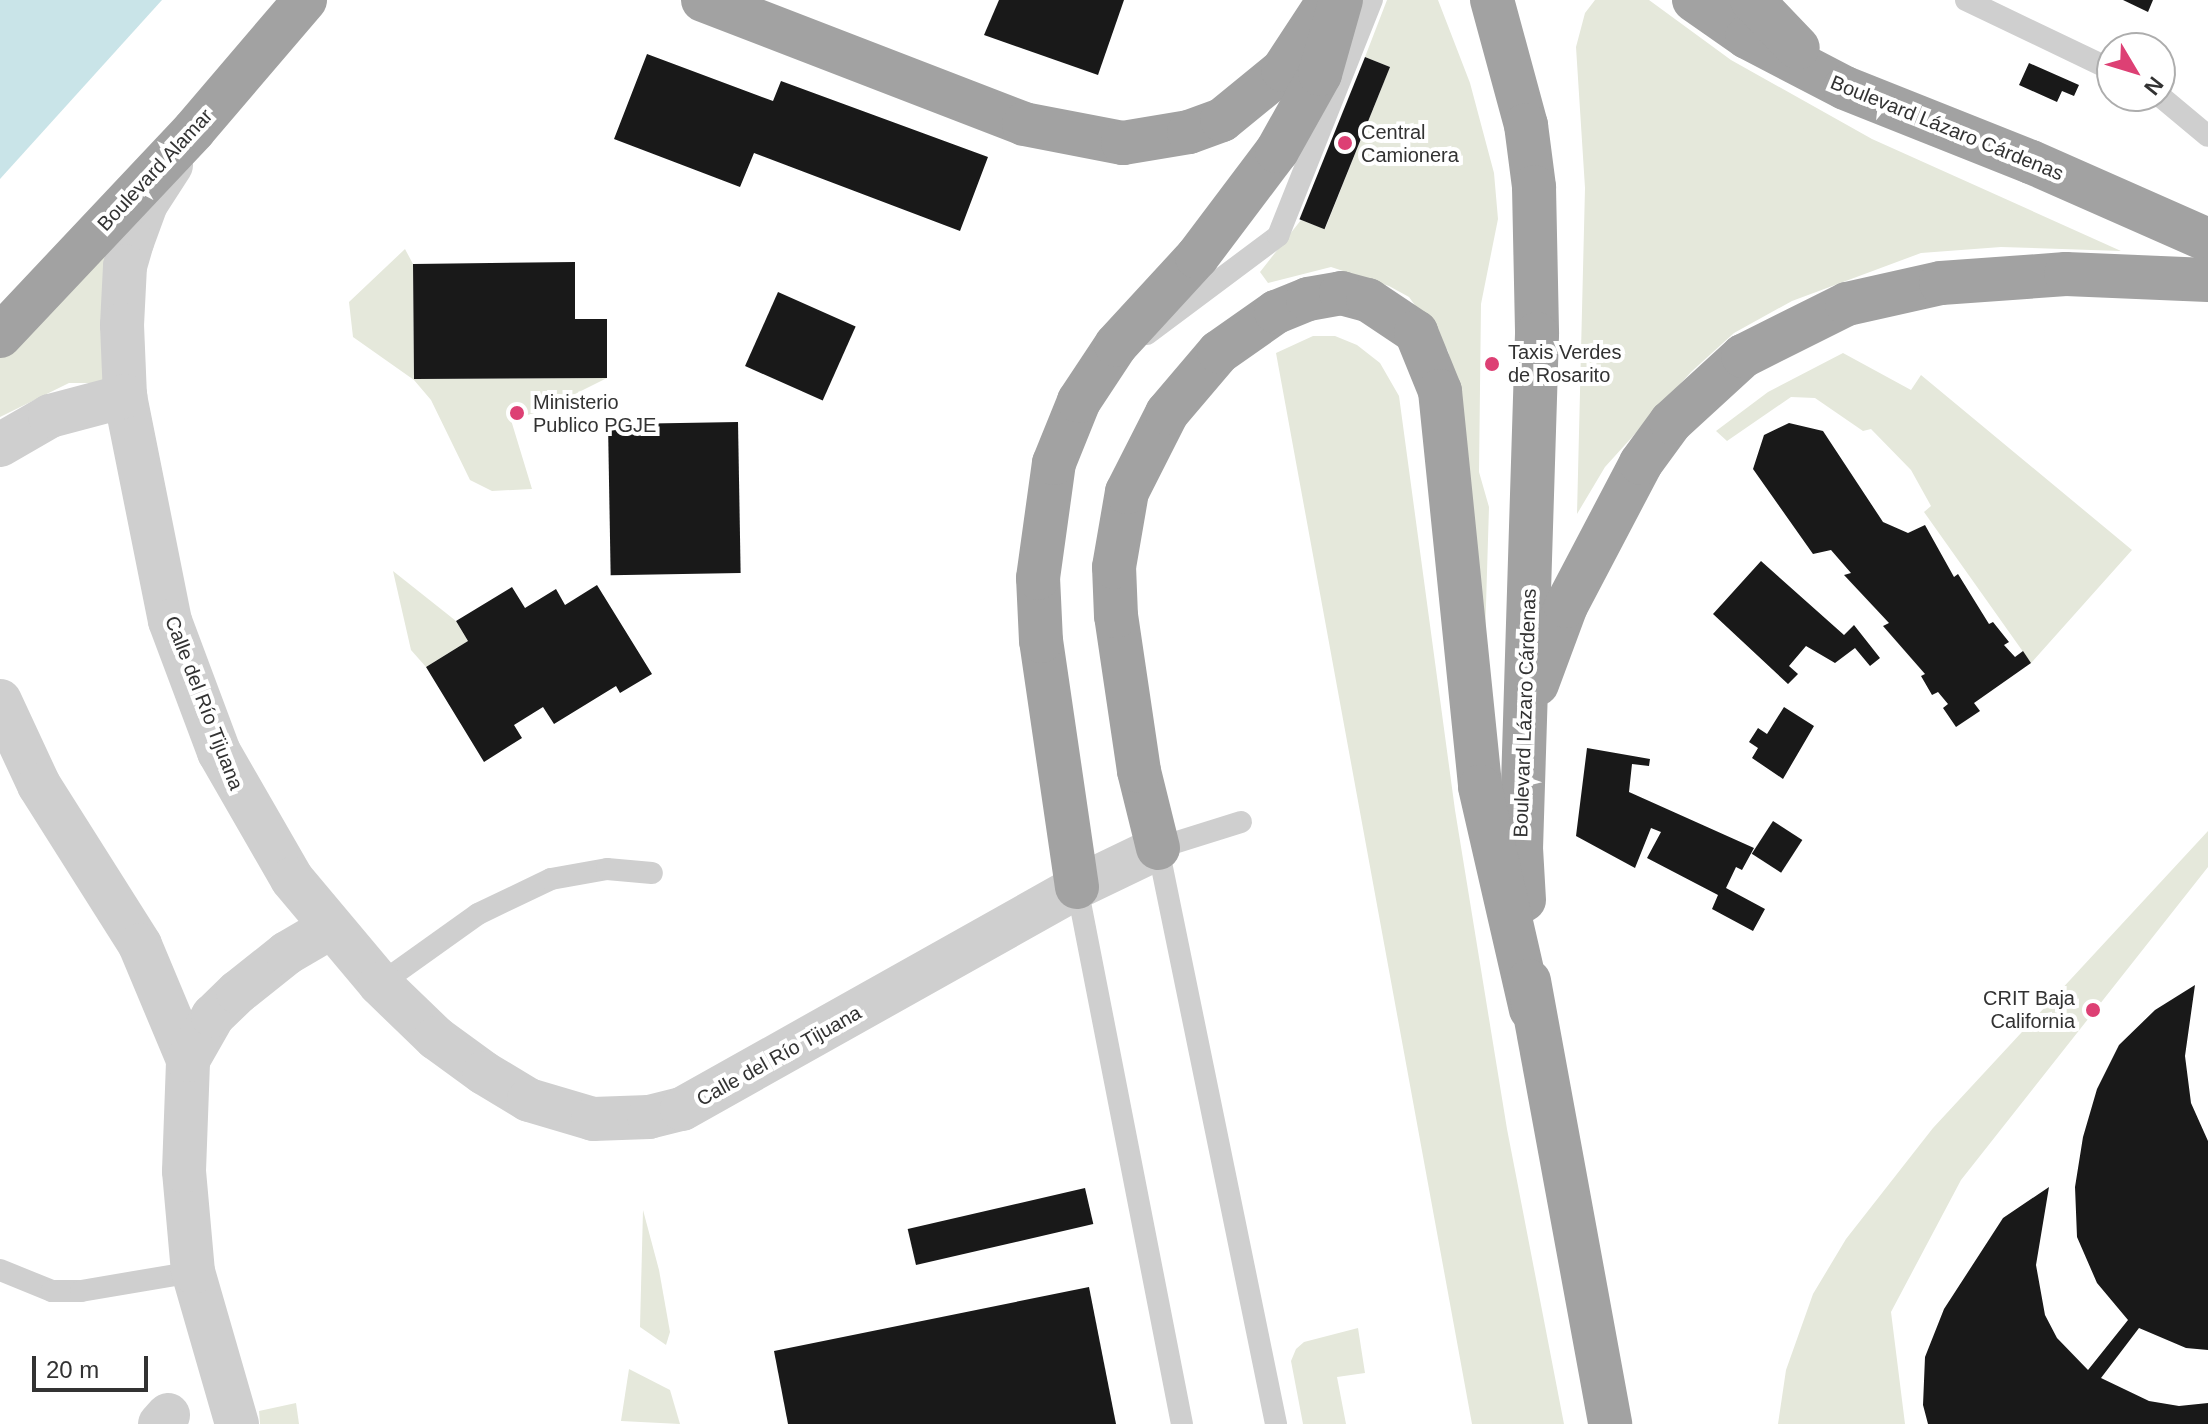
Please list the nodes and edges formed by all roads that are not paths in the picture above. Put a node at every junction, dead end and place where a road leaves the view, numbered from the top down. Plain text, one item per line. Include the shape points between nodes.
1 (305, 0) edge
2 (703, 0) edge
3 (1327, 0) edge
4 (1341, 0) edge
5 (1372, 0) edge
6 (1492, 0) edge
7 (1694, 0) edge
8 (1752, 0) edge
9 (1966, 0) edge
10 (2096, 62) edge
11 (1845, 88) junction
12 (2176, 109) edge
13 (194, 130) junction
14 (2208, 136) edge
15 (2208, 240) edge
16 (2208, 280) edge
17 (0, 336) edge
18 (1100, 368) junction
19 (125, 396) junction
20 (0, 445) edge
21 (0, 701) edge
22 (1525, 717) junction
23 (1241, 822) dead end
24 (1158, 848) junction
25 (652, 873) dead end
26 (1077, 887) junction
27 (330, 928) junction
28 (380, 984) junction
29 (1531, 1009) junction
30 (188, 1060) junction
31 (0, 1270) edge
32 (193, 1272) junction
33 (237, 1424) edge
34 (1182, 1424) edge
35 (1276, 1424) edge
36 (1610, 1424) edge

1 - 13 highway, Boulevard Alamar
2 - 3 highway via 1024,124 1123,143 1175,136 1222,120 1283,70
4 - 18 highway via 1320,74 1277,151 1197,257
5 - 18 lane via 1290,219 1278,236
6 - 22 highway, Boulevard Lázaro Cárdenas via 1526,125 1534,187 1537,334
7 - 11 highway, Boulevard Lázaro Cárdenas via 1747,37
8 - 11 highway
9 - 10 lane
11 - 15 highway, Boulevard Lázaro Cárdenas
12 - 14 lane
13 - 17 highway, Boulevard Alamar
13 - 19 street via 146,204 125,266
16 - 22 highway via 2066,274 1941,283 1847,304 1743,356 1697,394 1641,463 1566,606
18 - 26 highway via 1079,401 1054,463 1038,578 1041,641
19 - 20 street via 50,416
19 - 27 street, Calle del Río Tijuana via 156,567 193,687 244,805
21 - 30 street via 39,785 93,863 147,958
22 - 29 highway, Boulevard Lázaro Cárdenas via 1521,848
23 - 24 lane
24 - 26 street
24 - 29 highway via 1139,771 1116,616 1114,567 1127,492 1167,413 1219,352 1276,312 1308,299 1341,293 1368,300 1416,332 1440,391 1480,787
24 - 35 lane
25 - 28 lane via 607,869 551,879 478,914
26 - 28 street, Calle del Río Tijuana via 705,1099 649,1117 593,1119 529,1100 436,1038
26 - 34 lane
27 - 28 street, Calle del Río Tijuana
27 - 30 street via 287,953 238,992 213,1016
29 - 36 highway, Boulevard Lázaro Cárdenas
30 - 32 street via 184,1171
31 - 32 lane via 52,1291
32 - 33 street

